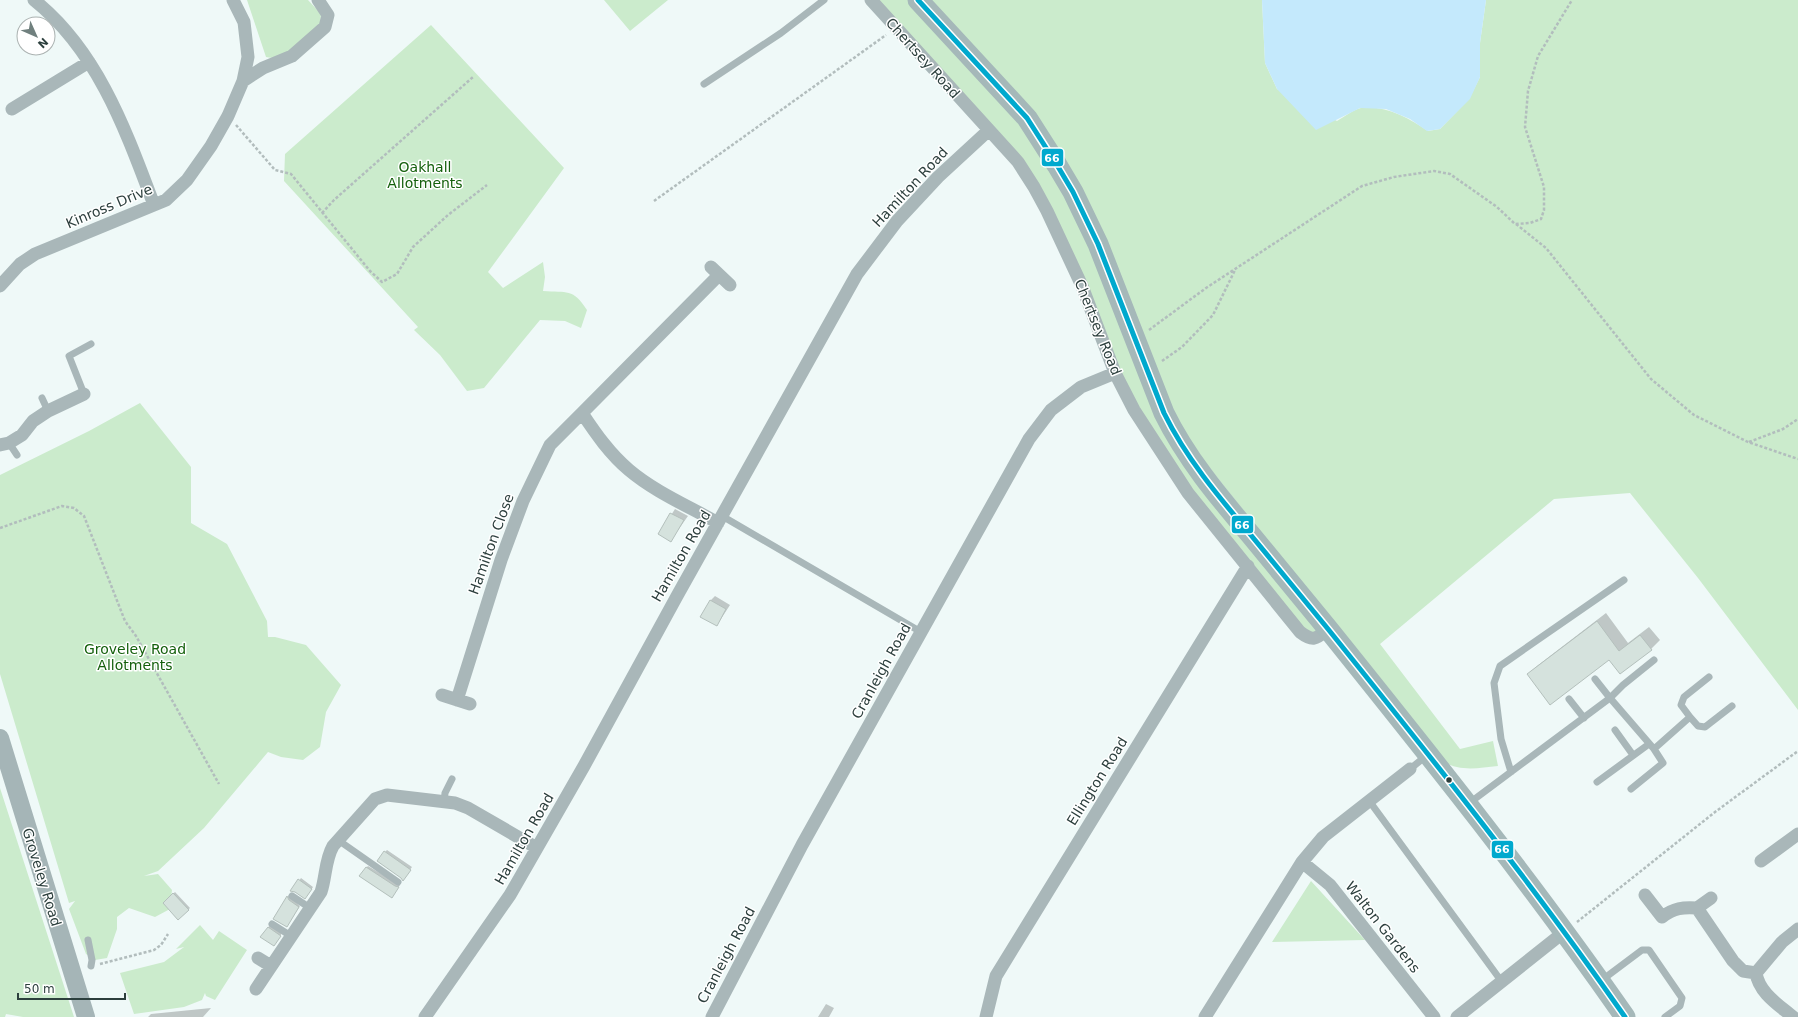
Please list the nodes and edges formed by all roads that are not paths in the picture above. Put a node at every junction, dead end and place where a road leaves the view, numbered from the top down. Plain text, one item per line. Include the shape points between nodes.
1 (34, 0) edge
2 (233, 0) edge
3 (318, 0) edge
4 (824, 0) edge
5 (871, 0) edge
6 (918, 0) edge
7 (89, 62) junction
8 (243, 82) junction
9 (704, 84) dead end
10 (12, 109) dead end
11 (988, 130) junction
12 (154, 205) junction
13 (730, 285) dead end
14 (0, 286) edge
15 (91, 344) dead end
16 (1115, 373) junction
17 (84, 394) joint
18 (42, 398) dead end
19 (48, 411) junction
20 (582, 414) junction
21 (5, 444) edge
22 (16, 455) dead end
23 (720, 520) junction
24 (1248, 566) junction
25 (1624, 580) dead end
26 (1328, 629) junction
27 (921, 632) junction
28 (1654, 660) dead end
29 (1709, 677) dead end
30 (1594, 679) dead end
31 (442, 695) dead end
32 (1568, 698) dead end
33 (1610, 698) junction
34 (457, 700) junction
35 (470, 704) dead end
36 (1732, 706) dead end
37 (1690, 717) junction
38 (1584, 718) junction
39 (1616, 730) dead end
40 (0, 738) edge
41 (1652, 746) junction
42 (1428, 754) junction
43 (1634, 755) junction
44 (1410, 769) joint
45 (1511, 772) junction
46 (452, 779) dead end
47 (1597, 782) dead end
48 (1631, 789) dead end
49 (444, 802) junction
50 (1370, 802) junction
51 (1468, 804) junction
52 (1798, 834) edge
53 (338, 840) junction
54 (537, 848) junction
55 (1761, 861) dead end
56 (1302, 862) junction
57 (398, 882) dead end
58 (1645, 895) dead end
59 (292, 896) dead end
60 (1711, 898) dead end
61 (310, 908) junction
62 (1697, 908) junction
63 (272, 924) dead end
64 (1798, 929) edge
65 (1564, 932) junction
66 (291, 936) junction
67 (88, 940) dead end
68 (258, 958) dead end
69 (91, 966) road end
70 (271, 966) junction
71 (1756, 973) junction
72 (1600, 981) junction
73 (1502, 982) junction
74 (256, 989) dead end
75 (1784, 1014) edge
76 (86, 1017) edge
77 (425, 1017) edge
78 (712, 1017) edge
79 (986, 1017) edge
80 (1205, 1017) edge
81 (1434, 1017) edge
82 (1457, 1017) edge
83 (1625, 1017) edge
84 (1664, 1017) edge

1 - 7 street via 76,43
2 - 8 street, Kinross Drive via 244,22 248,57
3 - 8 street via 328,15 325,27 292,56 262,68
4 - 9 lane via 781,33
5 - 11 street, Chertsey Road
6 - 26 main road via 1026,118 1049,153 1073,192 1089,225 1164,413 1176,436 1228,507
7 - 10 street
7 - 12 street via 107,90
8 - 12 street, Kinross Drive via 211,146 187,180 166,200
11 - 16 street, Chertsey Road via 1018,162 1047,211 1082,286
11 - 23 street, Hamilton Road via 938,177 897,221 858,274
12 - 14 street, Kinross Drive via 35,254 20,264
13 - 20 street, Hamilton Close via 715,271
15 - 17 lane via 69,356
16 - 24 street, Chertsey Road via 1134,410 1188,493
16 - 27 street, Cranleigh Road via 1081,387 1051,410 1029,440
17 - 19 street
18 - 19 lane
19 - 21 street via 33,421 22,435
20 - 23 street via 608,449 648,485
20 - 34 street, Hamilton Close via 550,445 523,501 501,560
21 - 22 lane
23 - 27 lane
23 - 54 street, Hamilton Road
24 - 26 street, Chertsey Road via 1300,632 1308,638 1315,638
24 - 79 street, Ellington Road via 996,976
25 - 45 lane via 1500,666 1494,683 1501,739
26 - 42 main road
27 - 78 street, Cranleigh Road via 802,845
28 - 33 lane
29 - 37 lane via 1684,697 1681,705
30 - 33 lane
31 - 34 street
32 - 38 lane
33 - 38 lane
33 - 41 lane
34 - 35 street
36 - 37 lane via 1706,727 1698,726
37 - 41 lane
38 - 45 lane
39 - 43 lane
40 - 76 street, Groveley Road
41 - 43 lane
41 - 48 lane via 1663,763
42 - 44 lane
42 - 51 main road
43 - 47 lane
44 - 50 street
45 - 51 lane
46 - 49 lane via 445,793
49 - 53 street via 387,795 375,799
49 - 54 street via 468,808
50 - 56 street via 1323,837
50 - 73 lane
51 - 65 main road
52 - 55 street
53 - 57 lane
53 - 61 street via 328,854 321,892
54 - 77 street, Hamilton Road via 506,901
56 - 80 street
56 - 81 street, Walton Gardens via 1330,885
58 - 62 street via 1662,917 1671,910
59 - 61 lane
60 - 62 street
61 - 66 street
62 - 71 street via 1733,961 1743,971
63 - 66 lane
64 - 71 street via 1782,942
65 - 72 main road
65 - 73 street
66 - 70 street
67 - 69 lane
68 - 70 street
70 - 74 street
71 - 75 street via 1757,981 1763,990
72 - 83 main road
72 - 84 lane via 1642,950 1649,950 1682,998 1680,1006
73 - 82 street

